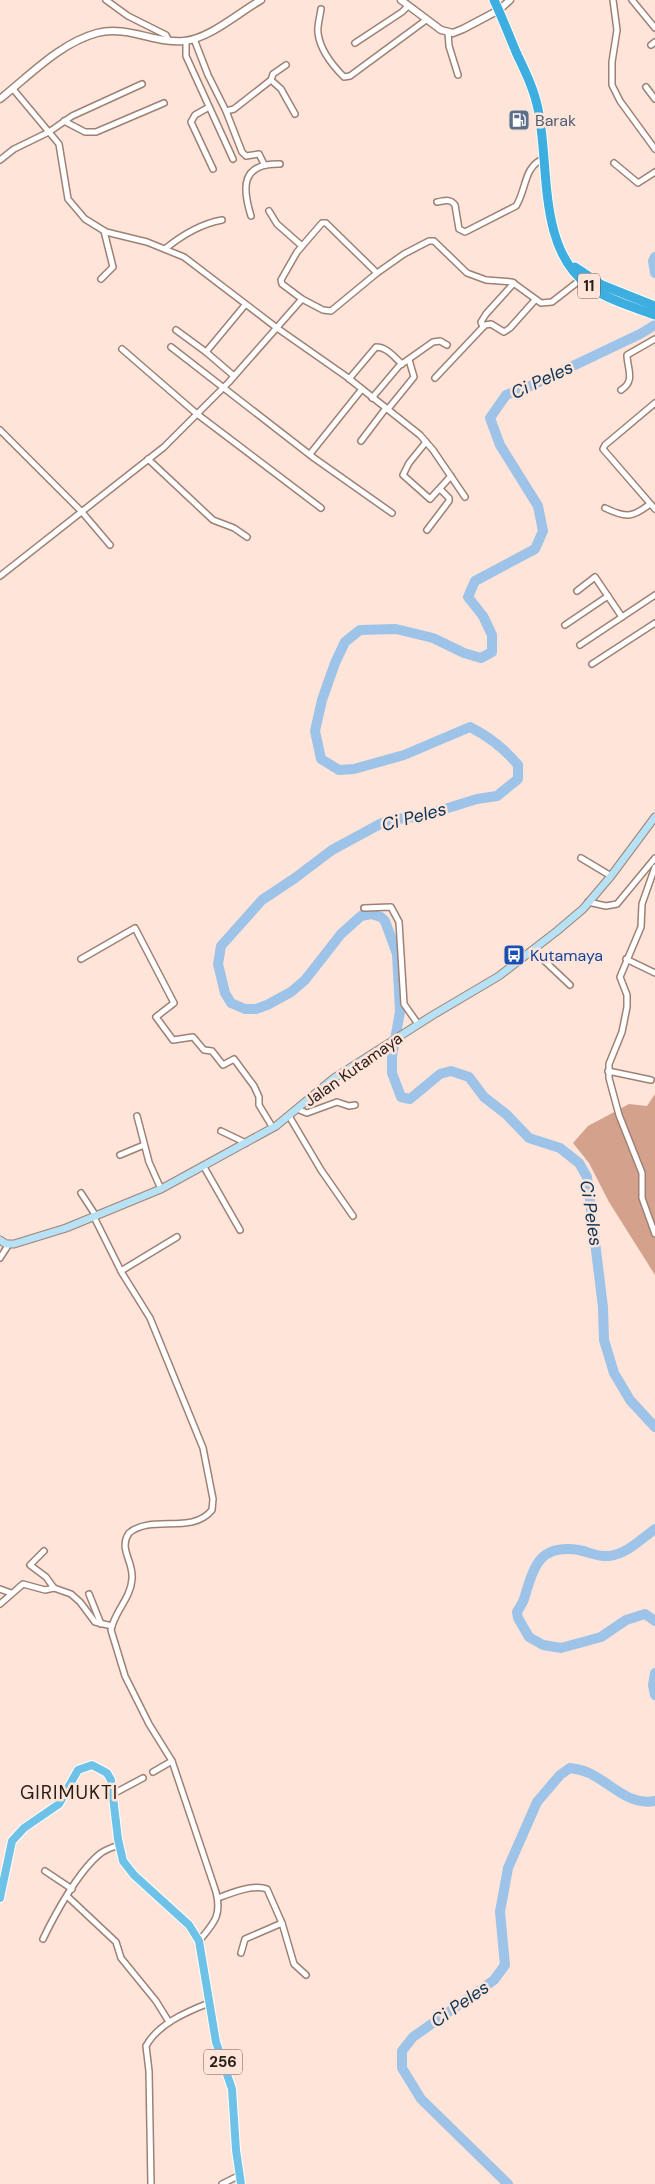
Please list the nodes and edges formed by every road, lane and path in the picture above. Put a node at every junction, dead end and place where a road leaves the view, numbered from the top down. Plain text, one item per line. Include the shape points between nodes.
1 (106, 0) edge
2 (261, 0) edge
3 (401, 0) edge
4 (494, 0) edge
5 (510, 0) edge
6 (613, 0) edge
7 (632, 0) edge
8 (250, 3) edge
9 (408, 6) junction
10 (321, 9) dead end
11 (499, 10) junction
12 (426, 20) junction
13 (655, 28) edge
14 (448, 32) junction
15 (168, 39) junction
16 (194, 39) junction
17 (186, 41) junction
18 (355, 43) dead end
19 (286, 65) dead end
20 (458, 75) dead end
21 (271, 80) junction
22 (142, 84) dead end
23 (646, 87) dead end
24 (13, 89) junction
25 (655, 98) edge
26 (0, 99) edge
27 (164, 103) dead end
28 (209, 106) junction
29 (226, 111) junction
30 (296, 114) dead end
31 (64, 121) junction
32 (49, 132) junction
33 (655, 150) edge
34 (545, 158) junction
35 (233, 159) dead end
36 (0, 160) edge
37 (614, 163) dead end
38 (264, 164) junction
39 (280, 164) dead end
40 (213, 169) dead end
41 (655, 172) edge
42 (437, 202) dead end
43 (269, 211) dead end
44 (251, 216) dead end
45 (222, 220) dead end
46 (104, 231) junction
47 (302, 246) junction
48 (165, 249) junction
49 (377, 273) junction
50 (100, 278) dead end
51 (583, 278) junction
52 (514, 283) junction
53 (302, 299) junction
54 (535, 300) junction
55 (245, 305) junction
56 (642, 306) junction
57 (655, 306) edge
58 (655, 314) edge
59 (483, 327) junction
60 (277, 328) junction
61 (176, 330) dead end
62 (655, 339) edge
63 (447, 345) dead end
64 (171, 347) dead end
65 (122, 348) dead end
66 (206, 352) junction
67 (409, 360) junction
68 (402, 364) junction
69 (234, 376) junction
70 (349, 378) junction
71 (435, 378) dead end
72 (224, 388) junction
73 (362, 389) junction
74 (621, 390) dead end
75 (372, 398) junction
76 (655, 403) edge
77 (387, 409) junction
78 (197, 414) junction
79 (0, 430) edge
80 (361, 440) dead end
81 (426, 442) junction
82 (310, 454) junction
83 (148, 459) junction
84 (451, 476) junction
85 (440, 489) junction
86 (465, 497) dead end
87 (650, 504) junction
88 (321, 508) dead end
89 (605, 508) dead end
90 (655, 509) edge
91 (82, 512) junction
92 (392, 513) dead end
93 (427, 530) dead end
94 (247, 537) dead end
95 (110, 545) dead end
96 (0, 576) edge
97 (577, 591) dead end
98 (655, 595) edge
99 (608, 596) junction
100 (622, 617) junction
101 (655, 623) edge
102 (565, 625) dead end
103 (580, 645) dead end
104 (592, 664) dead end
105 (655, 817) edge
106 (581, 858) dead end
107 (655, 858) edge
108 (655, 867) edge
109 (611, 876) junction
110 (588, 902) junction
111 (364, 908) dead end
112 (533, 950) junction
113 (81, 959) dead end
114 (626, 959) junction
115 (655, 973) edge
116 (570, 985) dead end
117 (418, 1024) junction
118 (608, 1071) junction
119 (651, 1080) dead end
120 (355, 1105) dead end
121 (297, 1109) junction
122 (137, 1116) dead end
123 (289, 1116) junction
124 (272, 1128) junction
125 (221, 1131) dead end
126 (246, 1143) junction
127 (144, 1145) junction
128 (120, 1155) dead end
129 (204, 1167) junction
130 (161, 1189) junction
131 (81, 1193) dead end
132 (353, 1216) dead end
133 (95, 1217) junction
134 (240, 1230) dead end
135 (655, 1234) edge
136 (177, 1237) dead end
137 (0, 1240) edge
138 (9, 1244) junction
139 (0, 1258) edge
140 (121, 1271) junction
141 (44, 1551) dead end
142 (54, 1588) junction
143 (0, 1589) edge
144 (11, 1593) junction
145 (89, 1594) dead end
146 (0, 1604) edge
147 (101, 1624) junction
148 (112, 1626) junction
149 (172, 1761) junction
150 (153, 1772) dead end
151 (142, 1778) dead end
152 (113, 1794) junction
153 (119, 1844) junction
154 (46, 1871) dead end
155 (72, 1889) junction
156 (67, 1896) junction
157 (0, 1898) edge
158 (218, 1898) junction
159 (282, 1923) junction
160 (43, 1939) dead end
161 (199, 1941) junction
162 (241, 1953) dead end
163 (306, 1975) dead end
164 (209, 2003) junction
165 (168, 2022) junction
166 (240, 2176) junction
167 (151, 2184) edge
168 (222, 2184) edge
169 (242, 2184) edge

1 - 15 street
2 - 8 street
3 - 9 street
4 - 11 highway, 11
5 - 11 street
6 - 33 street via 617,30 612,85
7 - 13 street
8 - 16 street via 207,34
9 - 12 street
9 - 18 street
10 - 12 street via 318,34 322,48 344,77 350,76
11 - 14 street via 463,30
11 - 34 highway, 11 via 534,96
12 - 14 street
14 - 20 street
15 - 17 street
15 - 24 street via 129,32 98,32 75,42
16 - 17 street
16 - 29 street
17 - 28 street via 186,56
19 - 21 street via 273,74
21 - 29 street via 234,109
21 - 30 street via 281,89
22 - 31 street
23 - 25 street
24 - 26 street
24 - 32 street
27 - 31 street via 96,132 85,132
28 - 35 street
28 - 40 street via 195,115 191,122
29 - 38 street via 242,152 246,156 259,154
31 - 32 street
32 - 36 street via 14,149
32 - 46 street via 59,144 68,200 85,219
34 - 42 street via 534,163 516,206 465,232 459,229 453,202
34 - 51 highway, 11 via 548,206 557,241 564,257
37 - 41 street via 638,182
38 - 39 street
38 - 44 street via 253,170 245,185
43 - 47 street via 277,224
45 - 48 street via 191,230
46 - 48 street
46 - 50 street via 113,267
47 - 49 street via 318,226 326,223
47 - 53 street via 281,282
48 - 55 street via 184,257
49 - 52 street via 432,240 467,273 486,280
49 - 53 street via 331,311
51 - 54 street via 552,302 546,304
51 - 56 highway, 11 via 598,292
52 - 54 street
52 - 59 street via 486,314 481,322
53 - 60 street
54 - 59 street via 504,332 489,324
55 - 60 street
55 - 66 street
56 - 57 highway, 11
56 - 58 highway, 11
59 - 71 street
60 - 69 street
60 - 70 street
61 - 66 street
62 - 74 street via 627,355 630,377 628,385
63 - 67 street via 433,342
64 - 72 street
65 - 78 street
66 - 69 street
67 - 68 street
67 - 77 street via 414,377
68 - 70 street via 389,352 376,347
68 - 75 street
69 - 72 street
70 - 73 street
72 - 78 street
72 - 82 street
73 - 75 street
73 - 82 street
75 - 77 street
76 - 87 street via 603,449
77 - 80 street
77 - 81 street
78 - 83 street
78 - 88 street
79 - 91 street
81 - 84 street
81 - 85 street via 403,473 429,499
82 - 92 street
83 - 91 street
83 - 94 street via 213,520
84 - 85 street
84 - 86 street
85 - 93 street via 450,501
87 - 89 street via 638,514 626,516
87 - 90 street
91 - 95 street
91 - 96 street
97 - 99 street via 595,577
98 - 100 street
99 - 100 street
99 - 102 street
100 - 103 street
101 - 104 street
105 - 109 main road, Jalan Kutamaya
106 - 109 street
107 - 110 street via 617,904 606,906
108 - 114 street via 642,904 641,927
109 - 110 main road, Jalan Kutamaya
110 - 112 main road, Jalan Kutamaya
111 - 117 street via 390,907 399,922 404,1004
112 - 116 street
112 - 117 main road, Jalan Kutamaya via 498,976
113 - 124 street via 135,928 174,1003 156,1017 173,1040 193,1037 204,1050 212,1051 223,1065 234,1059 254,1086 259,1105
114 - 115 street
114 - 118 street via 620,977 627,995 627,1007
117 - 121 main road, Jalan Kutamaya via 334,1078
118 - 119 street
118 - 135 street via 619,1115 642,1173 642,1198
120 - 121 street via 337,1102 307,1113
121 - 123 main road, Jalan Kutamaya
122 - 127 street
123 - 124 main road, Jalan Kutamaya
123 - 132 street
124 - 126 main road, Jalan Kutamaya
125 - 126 street
126 - 129 main road, Jalan Kutamaya
127 - 128 street
127 - 130 street
129 - 130 main road, Jalan Kutamaya
129 - 134 street
130 - 133 main road, Jalan Kutamaya
131 - 133 street
133 - 138 main road, Jalan Kutamaya
133 - 140 street
136 - 140 street
137 - 138 main road
138 - 139 street
140 - 148 street via 150,1318 203,1448 214,1504 206,1515 191,1522 148,1525 129,1534 124,1544 132,1579
141 - 142 street via 30,1565
142 - 144 street via 45,1590 23,1584
142 - 147 street via 76,1597 92,1620
143 - 144 street
144 - 146 street
145 - 147 street
147 - 148 street
148 - 149 street via 112,1638 125,1676
149 - 150 street
149 - 158 street
151 - 152 street
152 - 153 main road, 256
152 - 157 main road, 256 via 111,1778 106,1773 92,1765 78,1770 59,1804 24,1828 12,1841
153 - 155 street via 100,1854
153 - 161 main road, 256 via 130,1870 189,1925
154 - 155 street
155 - 156 street
156 - 160 street
156 - 165 street via 116,1942 122,1958 156,2000
158 - 159 street via 265,1888
158 - 161 street via 219,1912
159 - 162 street via 245,1939
159 - 163 street via 294,1964
161 - 164 main road, 256
164 - 165 street
164 - 166 main road, 256 via 216,2046 232,2089
165 - 167 street via 145,2048 149,2071
166 - 168 street
166 - 169 main road, 256

